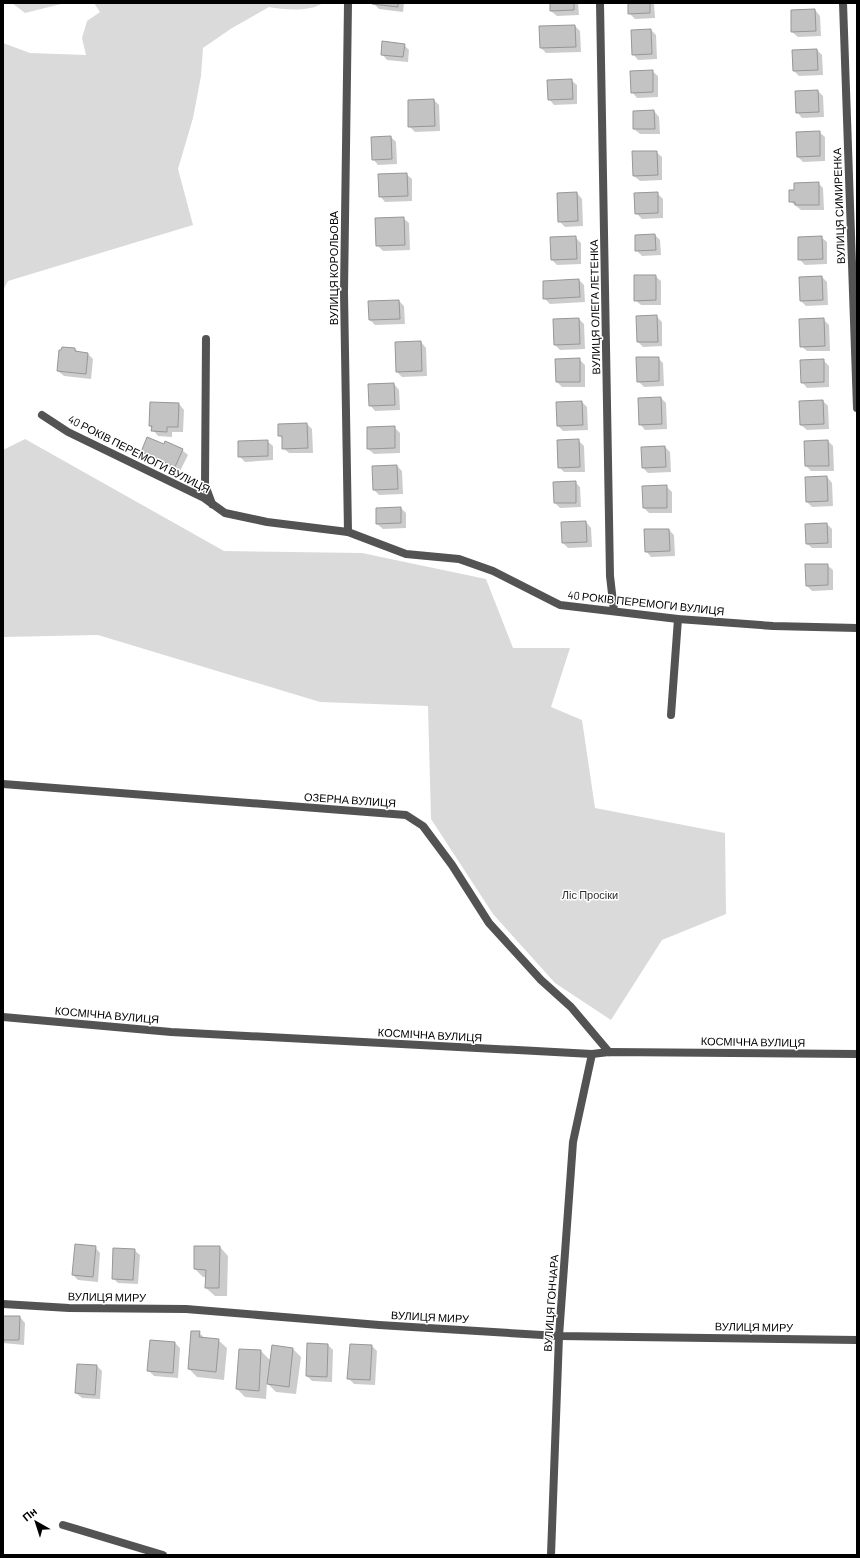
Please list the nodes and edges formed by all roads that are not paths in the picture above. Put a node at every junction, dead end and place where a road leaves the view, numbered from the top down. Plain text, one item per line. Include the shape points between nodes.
1 (348, 3) edge
2 (600, 3) edge
3 (843, 3) edge
4 (206, 339) dead end
5 (857, 408) edge
6 (42, 415) dead end
7 (212, 504) junction
8 (348, 532) junction
9 (614, 611) junction
10 (678, 619) junction
11 (857, 628) edge
12 (671, 715) dead end
13 (3, 784) edge
14 (3, 1017) edge
15 (608, 1052) junction
16 (592, 1054) junction
17 (857, 1054) edge
18 (3, 1304) edge
19 (559, 1336) junction
20 (857, 1340) edge
21 (63, 1525) dead end
22 (163, 1555) edge
23 (551, 1555) edge

1 - 8 street, ВУЛИЦЯ КОРОЛЬОВА via 344,292
2 - 9 street, ВУЛИЦЯ ОЛЕГА ЛЕТЕНКА via 610,576
3 - 5 street, ВУЛИЦЯ СИМИРЕНКА
4 - 7 street via 205,485
6 - 7 street, 40 РОКІВ ПЕРЕМОГИ ВУЛИЦЯ via 68,432
7 - 8 street, 40 РОКІВ ПЕРЕМОГИ ВУЛИЦЯ via 225,513 253,519
8 - 9 street, 40 РОКІВ ПЕРЕМОГИ ВУЛИЦЯ via 406,554 459,559 493,571 560,605
9 - 10 street, 40 РОКІВ ПЕРЕМОГИ ВУЛИЦЯ
10 - 11 street, 40 РОКІВ ПЕРЕМОГИ ВУЛИЦЯ via 773,626
10 - 12 street
13 - 15 street, ОЗЕРНА ВУЛИЦЯ via 406,815 423,826 452,865 489,923 541,980 571,1007
14 - 16 street, КОСМІЧНА ВУЛИЦЯ via 171,1032
15 - 16 street, КОСМІЧНА ВУЛИЦЯ
15 - 17 street, КОСМІЧНА ВУЛИЦЯ
16 - 19 street, ВУЛИЦЯ ГОНЧАРА via 573,1142
18 - 19 street, ВУЛИЦЯ МИРУ via 69,1308 186,1309 379,1325
19 - 20 street, ВУЛИЦЯ МИРУ
19 - 23 street, ВУЛИЦЯ ГОНЧАРА
21 - 22 street

